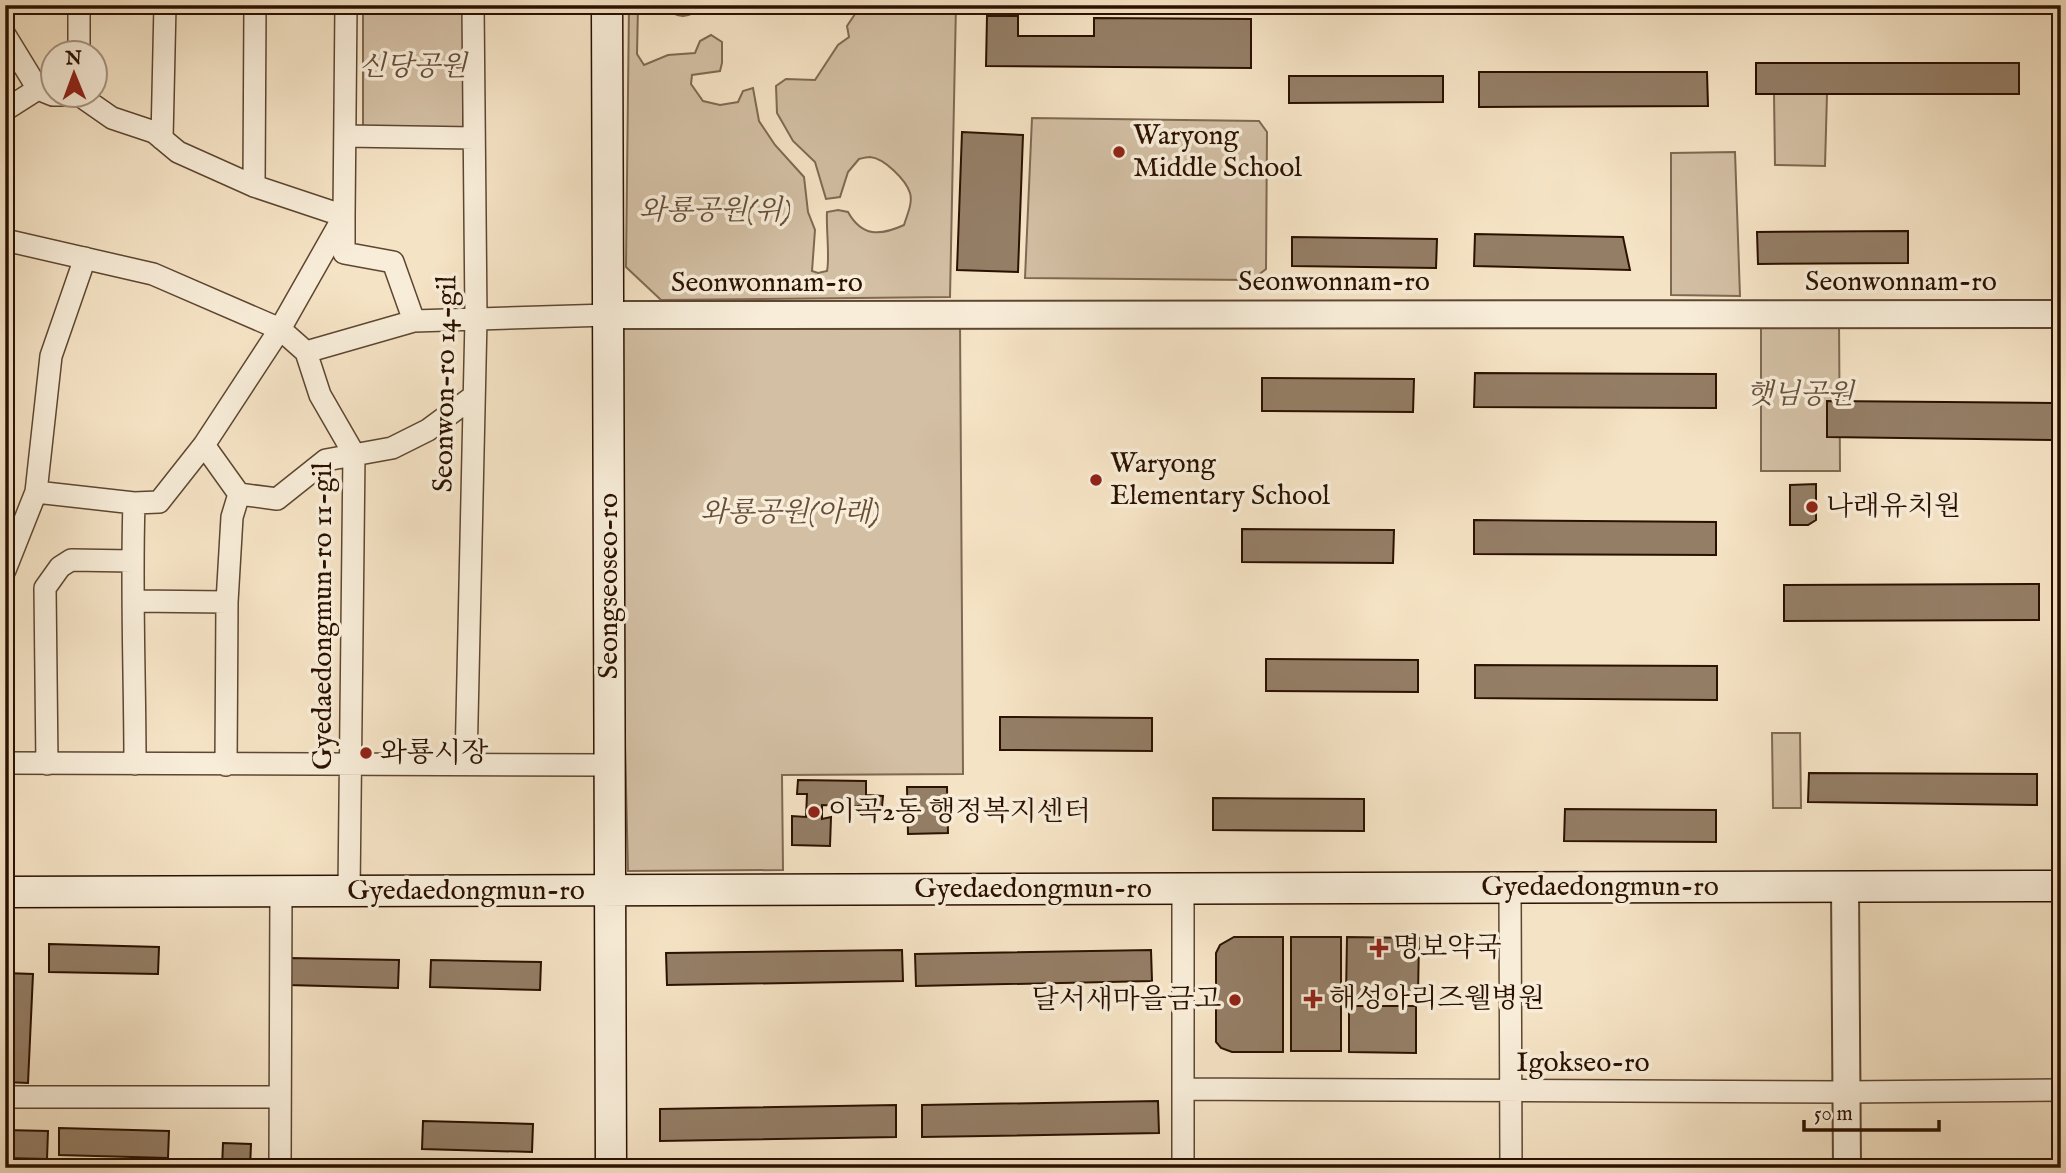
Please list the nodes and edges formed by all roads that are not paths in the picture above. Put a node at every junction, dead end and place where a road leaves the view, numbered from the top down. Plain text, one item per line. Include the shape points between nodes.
1 (79, 5) edge
2 (165, 5) edge
3 (256, 5) edge
4 (346, 5) edge
5 (474, 5) edge
6 (607, 5) edge
7 (5, 35) edge
8 (79, 38) edge
9 (38, 89) joint
10 (98, 108) edge
11 (5, 110) edge
12 (345, 136) junction
13 (474, 138) junction
14 (162, 139) junction
15 (254, 186) junction
16 (344, 216) junction
17 (5, 240) edge
18 (85, 258) junction
19 (2061, 314) edge
20 (608, 315) junction
21 (476, 319) junction
22 (414, 321) junction
23 (280, 329) junction
24 (306, 352) junction
25 (474, 396) junction
26 (204, 445) junction
27 (354, 454) junction
28 (36, 492) junction
29 (239, 494) junction
30 (134, 503) junction
31 (132, 561) junction
32 (5, 570) edge
33 (134, 601) junction
34 (227, 602) junction
35 (5, 764) edge
36 (47, 764) junction
37 (135, 764) junction
38 (351, 764) junction
39 (466, 764) junction
40 (226, 765) junction
41 (610, 765) junction
42 (2061, 886) edge
43 (1845, 887) junction
44 (1183, 888) junction
45 (1510, 888) junction
46 (610, 890) junction
47 (281, 891) junction
48 (349, 891) junction
49 (5, 892) edge
50 (1183, 1089) junction
51 (2061, 1090) edge
52 (1511, 1091) junction
53 (1847, 1092) junction
54 (5, 1097) edge
55 (280, 1097) junction
56 (280, 1168) edge
57 (611, 1168) edge
58 (1183, 1168) edge
59 (1511, 1168) edge
60 (1847, 1168) edge

1 - 8 street
2 - 14 street
3 - 15 street
4 - 12 street
5 - 13 street, Seonwon-ro 14-gil
6 - 20 main road, Seongseoseo-ro
7 - 9 street
9 - 11 street
10 - 14 street
12 - 13 street
12 - 16 street
13 - 21 street, Seonwon-ro 14-gil
14 - 15 street via 178,152
15 - 16 street
16 - 22 street via 344,253 393,262
16 - 23 street
17 - 18 street
18 - 23 street via 153,274
18 - 28 street via 51,356
19 - 20 street, Seonwonnam-ro
20 - 21 street
20 - 41 main road, Seongseoseo-ro
21 - 22 street
21 - 25 street, Seonwon-ro 14-gil
22 - 24 street
23 - 24 street
23 - 26 street
24 - 27 street, Gyedaedongmun-ro 11-gil via 320,396
25 - 27 street via 428,430 392,448
25 - 39 street, Seonwon-ro 14-gil
26 - 29 street
26 - 30 street via 159,502
27 - 29 street via 326,460 277,499
27 - 38 street, Gyedaedongmun-ro 11-gil
28 - 30 street
28 - 32 street
29 - 34 street via 232,517
30 - 31 street
31 - 33 street
31 - 36 street via 71,560 45,588
33 - 34 street
33 - 37 street
34 - 40 street
35 - 36 street
36 - 37 street
37 - 40 street
38 - 39 street
38 - 40 street
38 - 48 street, Gyedaedongmun-ro 11-gil
39 - 41 street
41 - 46 main road, Seongseoseo-ro
42 - 43 main road, Gyedaedongmun-ro
43 - 45 main road, Gyedaedongmun-ro
43 - 53 street
44 - 45 main road, Gyedaedongmun-ro
44 - 46 main road, Gyedaedongmun-ro
44 - 50 street
45 - 52 street
46 - 48 main road, Gyedaedongmun-ro
46 - 57 main road, Seongseoseo-ro
47 - 48 main road, Gyedaedongmun-ro
47 - 49 main road, Gyedaedongmun-ro
47 - 55 street
50 - 52 street, Igokseo-ro
50 - 58 street
51 - 53 street, Igokseo-ro
52 - 53 street, Igokseo-ro
52 - 59 street
53 - 60 street
54 - 55 street
55 - 56 street

